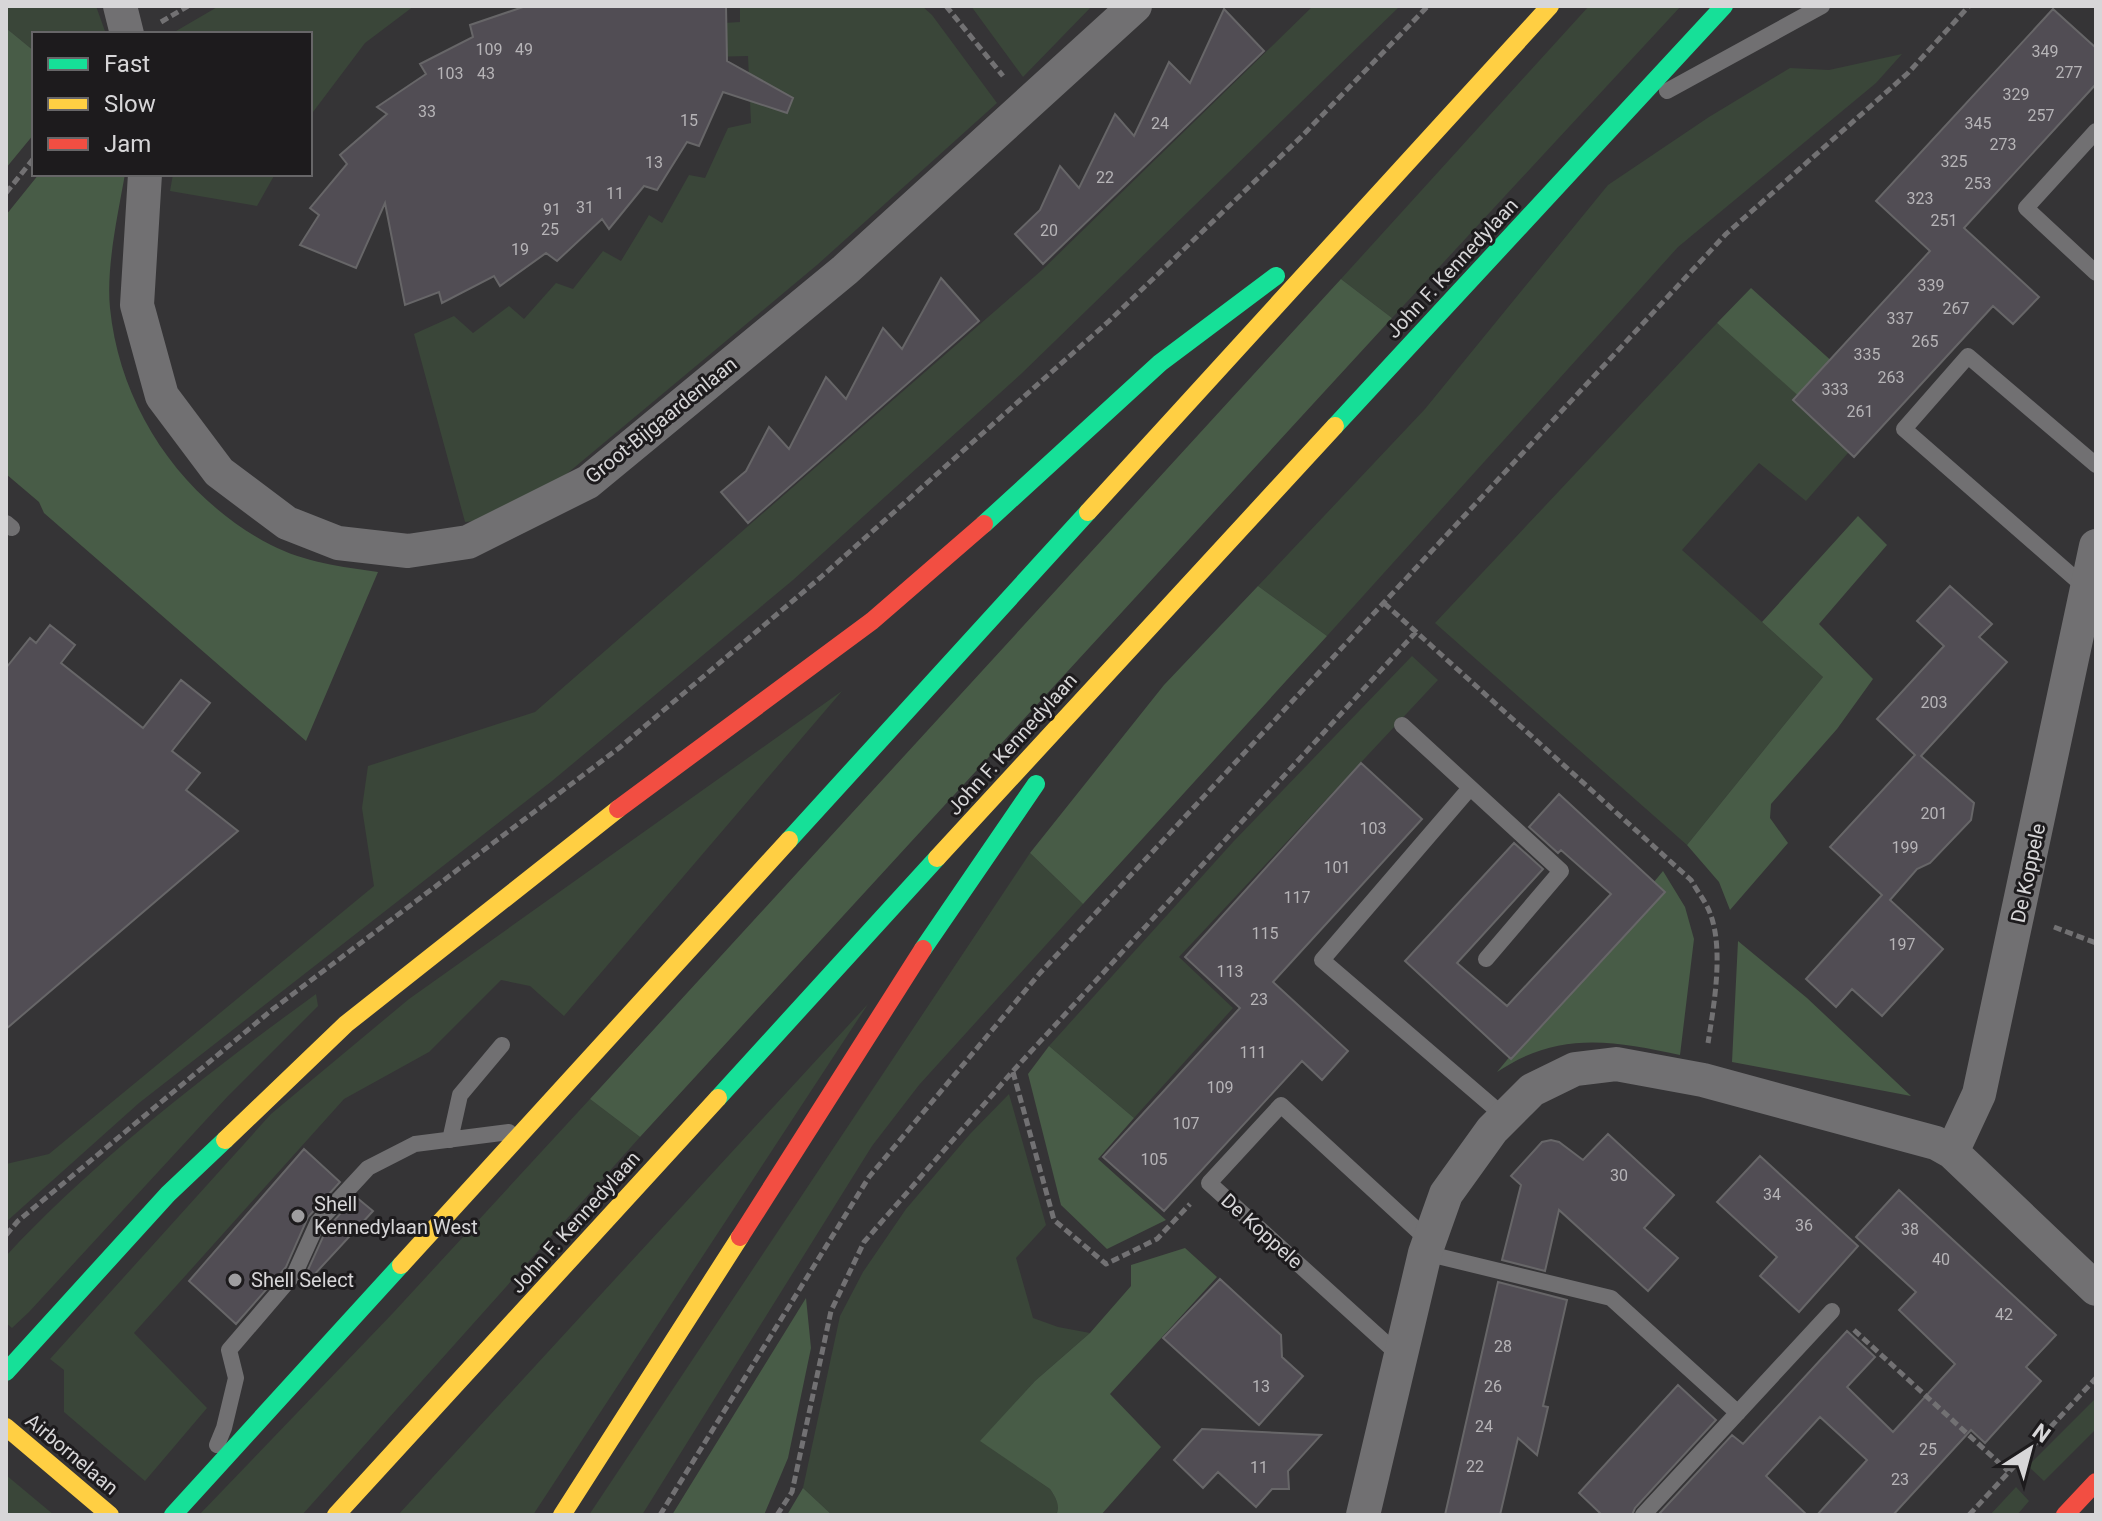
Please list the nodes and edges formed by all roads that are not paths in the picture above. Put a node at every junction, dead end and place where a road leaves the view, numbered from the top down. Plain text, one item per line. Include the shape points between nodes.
1 (120, 6) edge
2 (1135, 6) edge
3 (1550, 6) edge
4 (1724, 6) edge
5 (1822, 6) edge
6 (126, 32) edge
7 (1623, 115) junction
8 (2096, 131) edge
9 (145, 176) edge
10 (1361, 212) junction
11 (2096, 273) edge
12 (2096, 465) edge
13 (2096, 546) edge
14 (2087, 589) junction
15 (1133, 644) junction
16 (1402, 725) dead end
17 (1470, 788) junction
18 (1486, 959) dead end
19 (502, 1045) dead end
20 (1505, 1117) junction
21 (523, 1130) junction
22 (450, 1140) junction
23 (1952, 1152) junction
24 (1427, 1247) junction
25 (2096, 1289) edge
26 (1832, 1311) road end
27 (1400, 1356) junction
28 (6, 1372) edge
29 (1738, 1413) junction
30 (6, 1427) edge
31 (2096, 1482) edge
32 (202, 1483) junction
33 (110, 1515) edge
34 (173, 1515) edge
35 (336, 1515) edge
36 (562, 1515) edge
37 (1363, 1515) edge
38 (1643, 1515) edge
39 (2065, 1515) edge

1 - 6 street
2 - 9 street, Groot-Bijgaardenlaan via 845,270 588,482 468,542 408,551 338,543 287,523 219,472 162,396 137,305
3 - 10 main road
4 - 7 main road, John F. Kennedylaan
5 - 7 lane
7 - 15 main road, John F. Kennedylaan
8 - 11 lane via 2026,208
10 - 21 main road
10 - 28 main road via 1160,363 872,621 566,848 346,1024 168,1194
12 - 14 lane via 1968,356 1904,429
13 - 14 street, De Koppele
14 - 23 street, De Koppele via 1979,1094
15 - 35 main road, John F. Kennedylaan
15 - 36 main road via 945,915
16 - 17 lane
17 - 18 lane via 1561,871
17 - 20 lane via 1322,960
19 - 22 lane via 460,1095
20 - 23 street via 1532,1090 1575,1069 1616,1064 1703,1080 1920,1137
20 - 24 street via 1446,1194
21 - 22 lane
21 - 32 main road
22 - 32 lane via 415,1144 368,1168 318,1222 295,1273 229,1350 236,1378
23 - 25 street
24 - 27 street
24 - 27 lane, De Koppele via 1281,1105 1209,1183
24 - 29 lane, De Koppele via 1611,1298
26 - 29 lane
27 - 37 street
29 - 38 lane
30 - 33 main road, Airbornelaan
31 - 39 main road
32 - 34 main road

